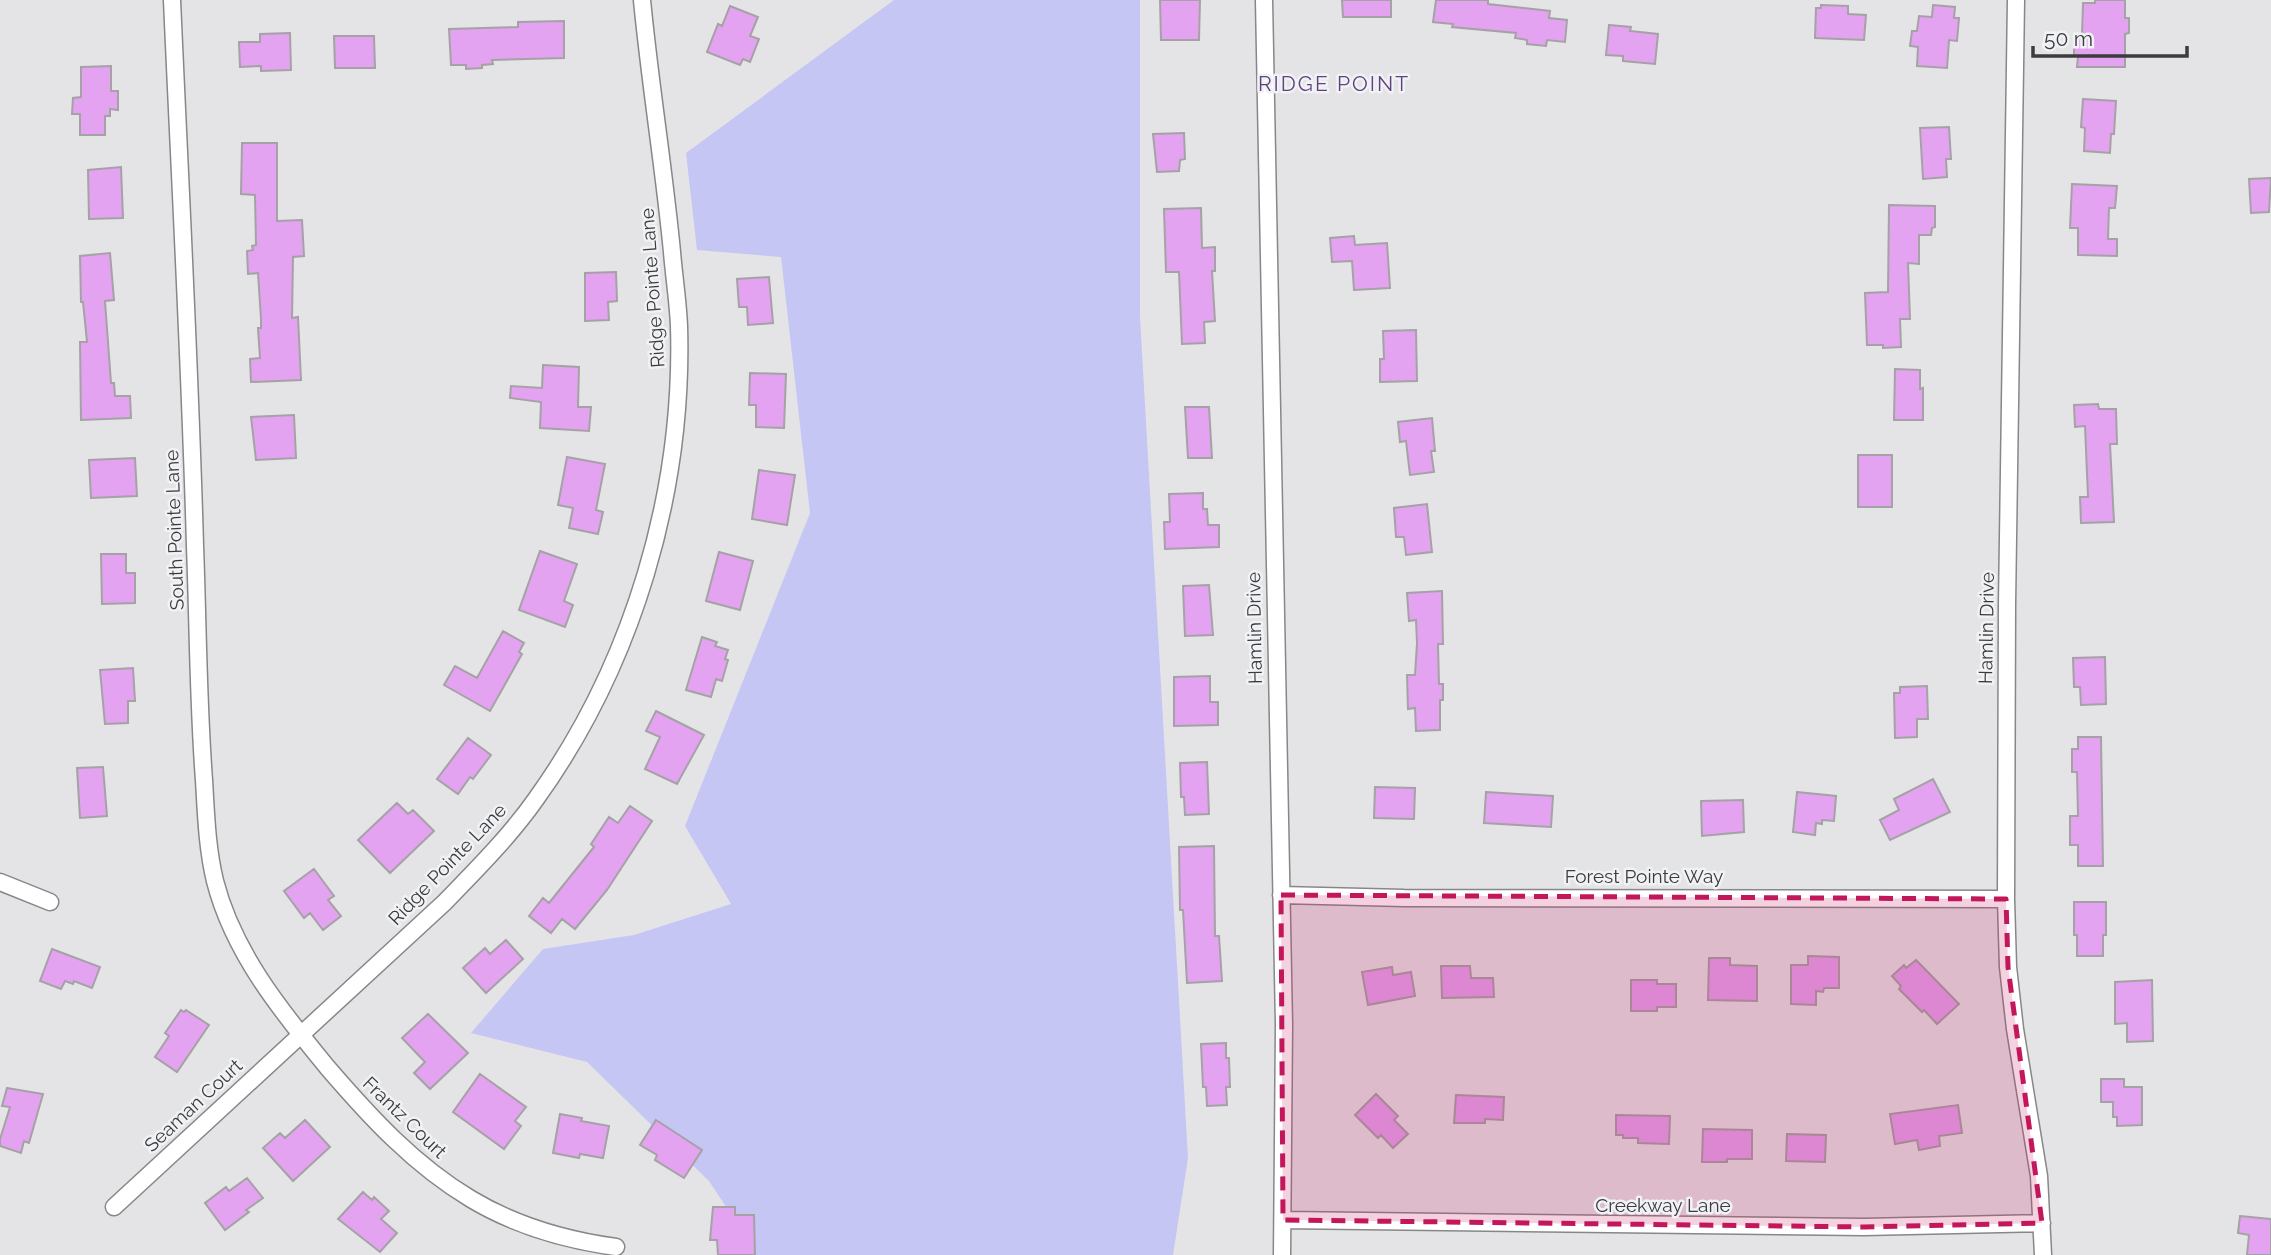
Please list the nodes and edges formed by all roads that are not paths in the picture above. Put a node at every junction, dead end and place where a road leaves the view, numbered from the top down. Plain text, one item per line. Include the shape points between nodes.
1 (172, 0) edge
2 (642, 0) edge
3 (1264, 0) edge
4 (2016, 0) edge
5 (0, 882) edge
6 (1281, 895) junction
7 (2006, 898) junction
8 (50, 902) dead end
9 (300, 1035) junction
10 (114, 1207) dead end
11 (1283, 1220) junction
12 (2042, 1223) junction
13 (616, 1247) dead end
14 (1282, 1255) edge
15 (2043, 1255) edge

1 - 9 street, South Pointe Lane via 208,844 215,882 244,953
2 - 9 street, Ridge Pointe Lane via 670,226 680,380 675,437 646,572 597,698 572,746 535,800 445,902
3 - 6 street, Hamlin Drive
4 - 7 street, Hamlin Drive
5 - 8 street
6 - 7 street, Forest Pointe Way
6 - 11 street, Hamlin Drive
7 - 12 street, Hamlin Drive via 2008,967
9 - 10 street, Seaman Court
9 - 13 street, Frantz Court via 400,1146 435,1175 494,1211 547,1233
11 - 12 street, Creekway Lane via 1853,1227
11 - 14 street, Hamlin Drive
12 - 15 street, Hamlin Drive

